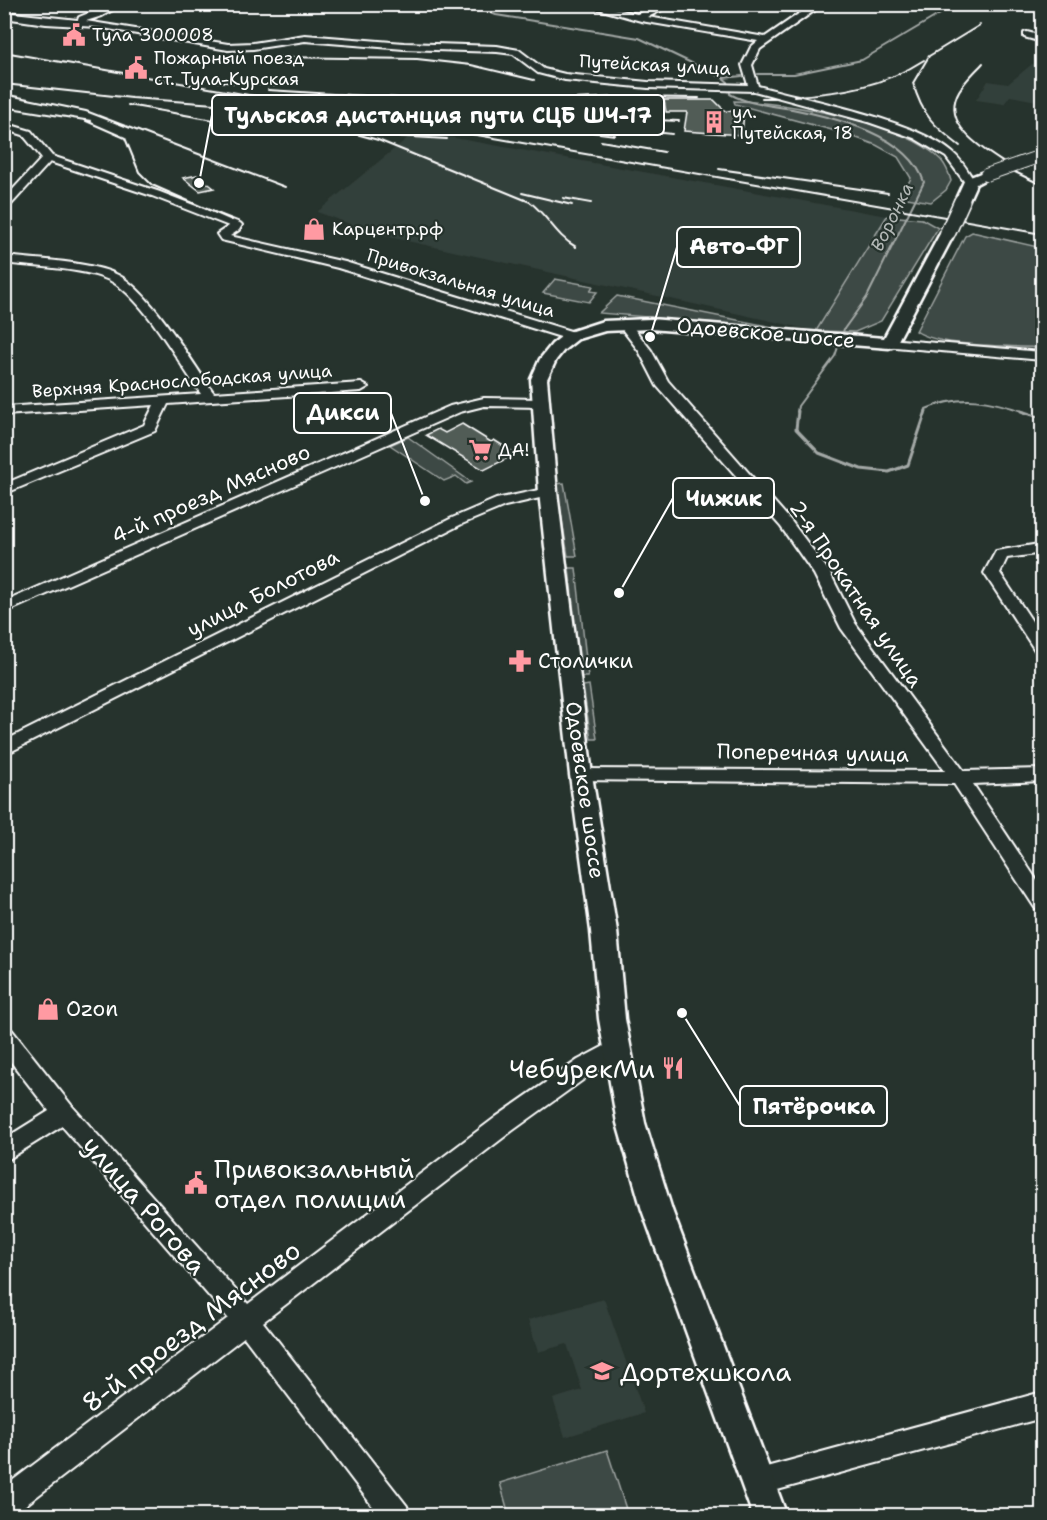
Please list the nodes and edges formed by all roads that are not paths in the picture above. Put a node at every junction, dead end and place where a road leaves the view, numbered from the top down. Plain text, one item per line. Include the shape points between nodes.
1 (118, 4) edge
2 (585, 4) edge
3 (670, 4) edge
4 (819, 4) edge
5 (4, 15) edge
6 (637, 17) junction
7 (94, 20) junction
8 (1027, 35) dead end
9 (1042, 39) edge
10 (766, 40) junction
11 (754, 88) junction
12 (4, 126) edge
13 (1039, 157) edge
14 (48, 158) junction
15 (970, 182) junction
16 (4, 206) edge
17 (4, 259) edge
18 (624, 324) junction
19 (572, 336) junction
20 (889, 343) junction
21 (1042, 356) edge
22 (362, 387) dead end
23 (210, 397) junction
24 (163, 400) junction
25 (539, 403) junction
26 (4, 411) edge
27 (4, 490) edge
28 (548, 492) junction
29 (1042, 551) edge
30 (4, 608) edge
31 (1042, 648) edge
32 (4, 749) edge
33 (581, 775) junction
34 (1042, 775) edge
35 (960, 779) junction
36 (1042, 901) edge
37 (4, 1036) edge
38 (618, 1049) junction
39 (64, 1113) junction
40 (4, 1152) edge
41 (246, 1320) junction
42 (1042, 1405) edge
43 (759, 1482) junction
44 (4, 1504) edge
45 (397, 1515) edge
46 (770, 1515) edge

1 - 7 street
2 - 6 street
3 - 6 street
4 - 10 street
5 - 7 street, Путейская улица via 62,22
6 - 10 street
7 - 11 street, Путейская улица via 228,47 305,38 496,49 516,52 541,71 565,77 648,85
8 - 9 street
10 - 11 street via 748,60
11 - 15 street, Путейская улица via 896,128 928,141 950,155
12 - 14 street via 27,133
13 - 15 main road, bridge
14 - 16 street
14 - 19 street, Привокзальная улица via 236,225 223,234 225,238 341,265
15 - 20 main road, bridge
17 - 23 street via 94,271 114,278 138,295
18 - 19 main road, Одоевское шоссе via 591,328
18 - 20 main road, Одоевское шоссе
18 - 35 street, 2-я Прокатная улица via 645,350 662,382 786,524 822,573 847,624
19 - 25 main road, Одоевское шоссе via 558,347 542,370
20 - 21 street
22 - 23 street, Верхняя Краснослободская улица
23 - 24 street, Верхняя Краснослободская улица
24 - 26 street, Верхняя Краснослободская улица
24 - 27 street via 150,428
25 - 28 main road, Одоевское шоссе
25 - 30 street, 4-й проезд Мясново via 484,402 455,409
28 - 32 street, улица Болотова via 501,502 457,520
28 - 33 main road, Одоевское шоссе
29 - 31 street via 1001,554 992,573
33 - 35 street, Поперечная улица via 658,772
33 - 38 main road, Одоевское шоссе
34 - 35 street, Поперечная улица
35 - 36 street, 2-я Прокатная улица
37 - 39 street, улица Рогова
38 - 41 street, 8-й проезд Мясново via 586,1066 504,1124
38 - 43 main road, Одоевское шоссе via 631,1123 657,1210
39 - 40 street
39 - 41 street, улица Рогова
41 - 44 street, 8-й проезд Мясново
41 - 45 street, улица Рогова
42 - 43 street
43 - 46 main road, Одоевское шоссе

